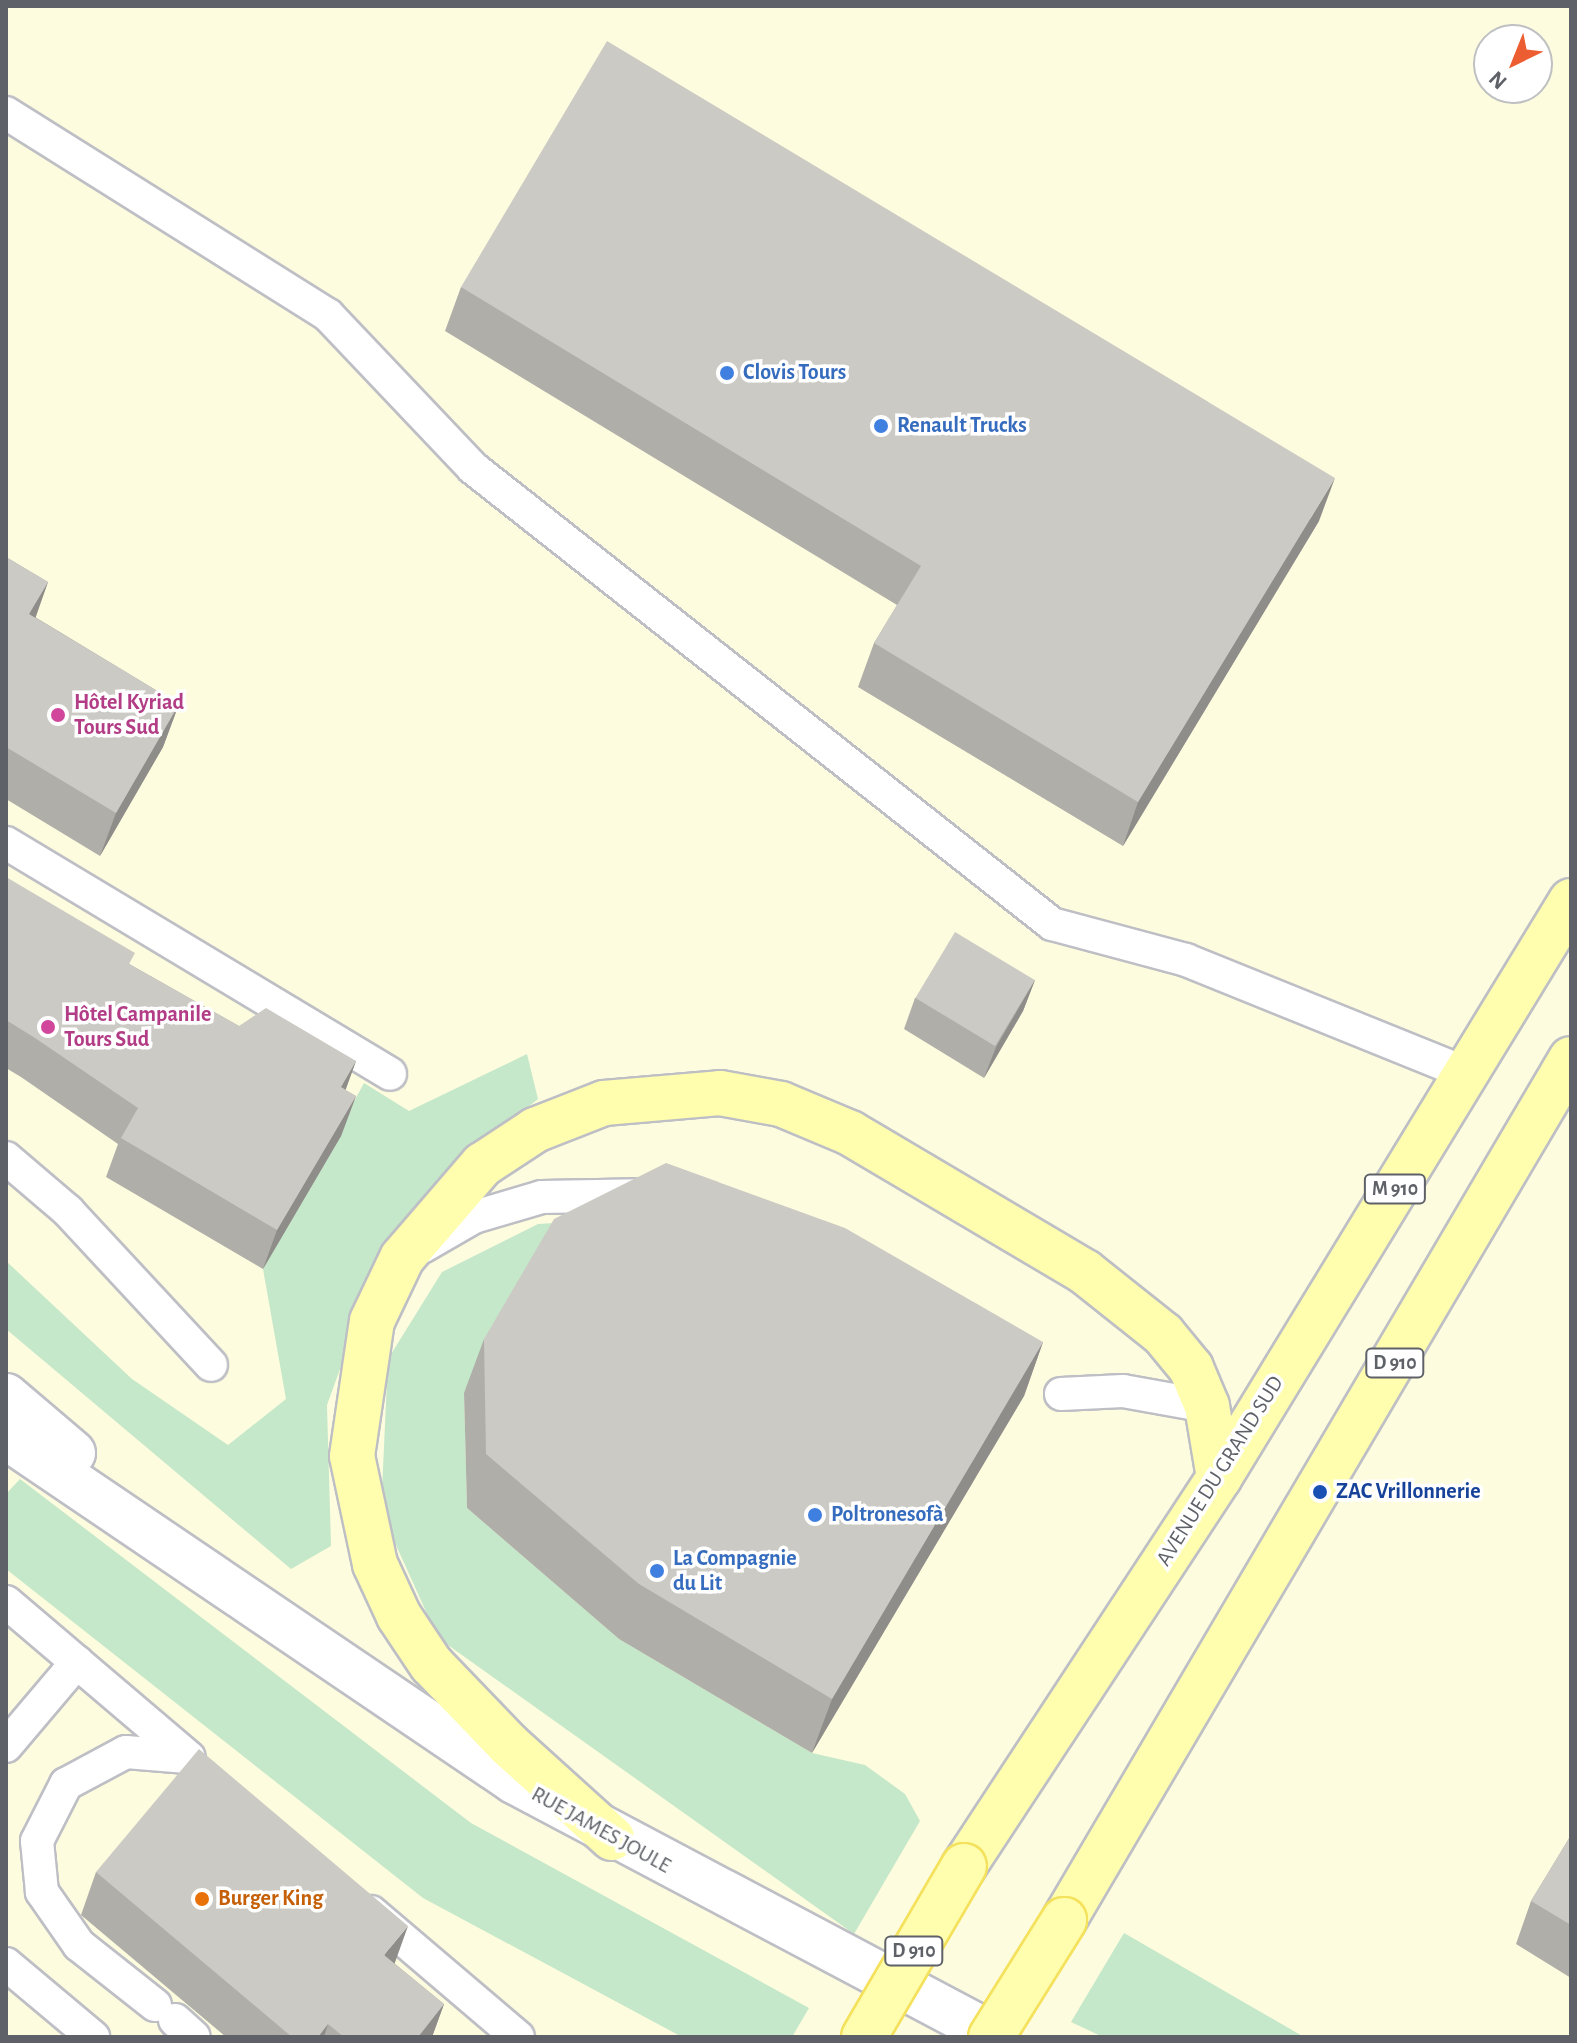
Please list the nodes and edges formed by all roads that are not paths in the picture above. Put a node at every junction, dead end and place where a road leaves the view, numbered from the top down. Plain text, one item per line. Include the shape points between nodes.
1 (6, 113) edge
2 (6, 843) edge
3 (1571, 901) edge
4 (1571, 1059) edge
5 (1466, 1073) junction
6 (390, 1074) dead end
7 (6, 1158) edge
8 (684, 1202) edge
9 (402, 1258) junction
10 (211, 1365) dead end
11 (1061, 1394) dead end
12 (6, 1396) edge
13 (1207, 1406) junction
14 (6, 1437) edge
15 (1219, 1478) junction
16 (228, 1584) junction
17 (6, 1602) edge
18 (77, 1662) junction
19 (6, 1746) edge
20 (612, 1838) junction
21 (343, 1889) edge
22 (6, 1964) edge
23 (175, 2021) edge
24 (93, 2037) edge
25 (518, 2037) edge
26 (864, 2037) edge
27 (994, 2037) edge

1 - 5 lane via 328,315 473,468 1052,924 1186,960
2 - 6 lane
3 - 5 main road, AVENUE DU GRAND SUD / M 910
4 - 27 main road, D 910, bridge
5 - 15 main road, AVENUE DU GRAND SUD / M 910
7 - 10 lane via 68,1211
8 - 9 lane via 628,1190 542,1197 474,1217
9 - 13 main road via 472,1175 535,1130 604,1103 659,1094 720,1093 781,1104 850,1133 1085,1272 1163,1334 1191,1368
9 - 20 main road via 372,1321 353,1443 359,1509 375,1564 431,1664
11 - 13 lane via 1123,1391
12 - 16 street, RUE JAMES JOULE
13 - 15 main road
14 - 16 street, RUE JAMES JOULE
15 - 26 main road, AVENUE DU GRAND SUD / D 910, bridge via 964,1866
16 - 20 street, RUE JAMES JOULE via 428,1727
17 - 18 lane
18 - 19 lane
18 - 23 lane via 199,1766 126,1752 66,1784 37,1841 42,1892 79,1945
20 - 27 street, RUE JAMES JOULE
21 - 25 lane
22 - 24 lane

